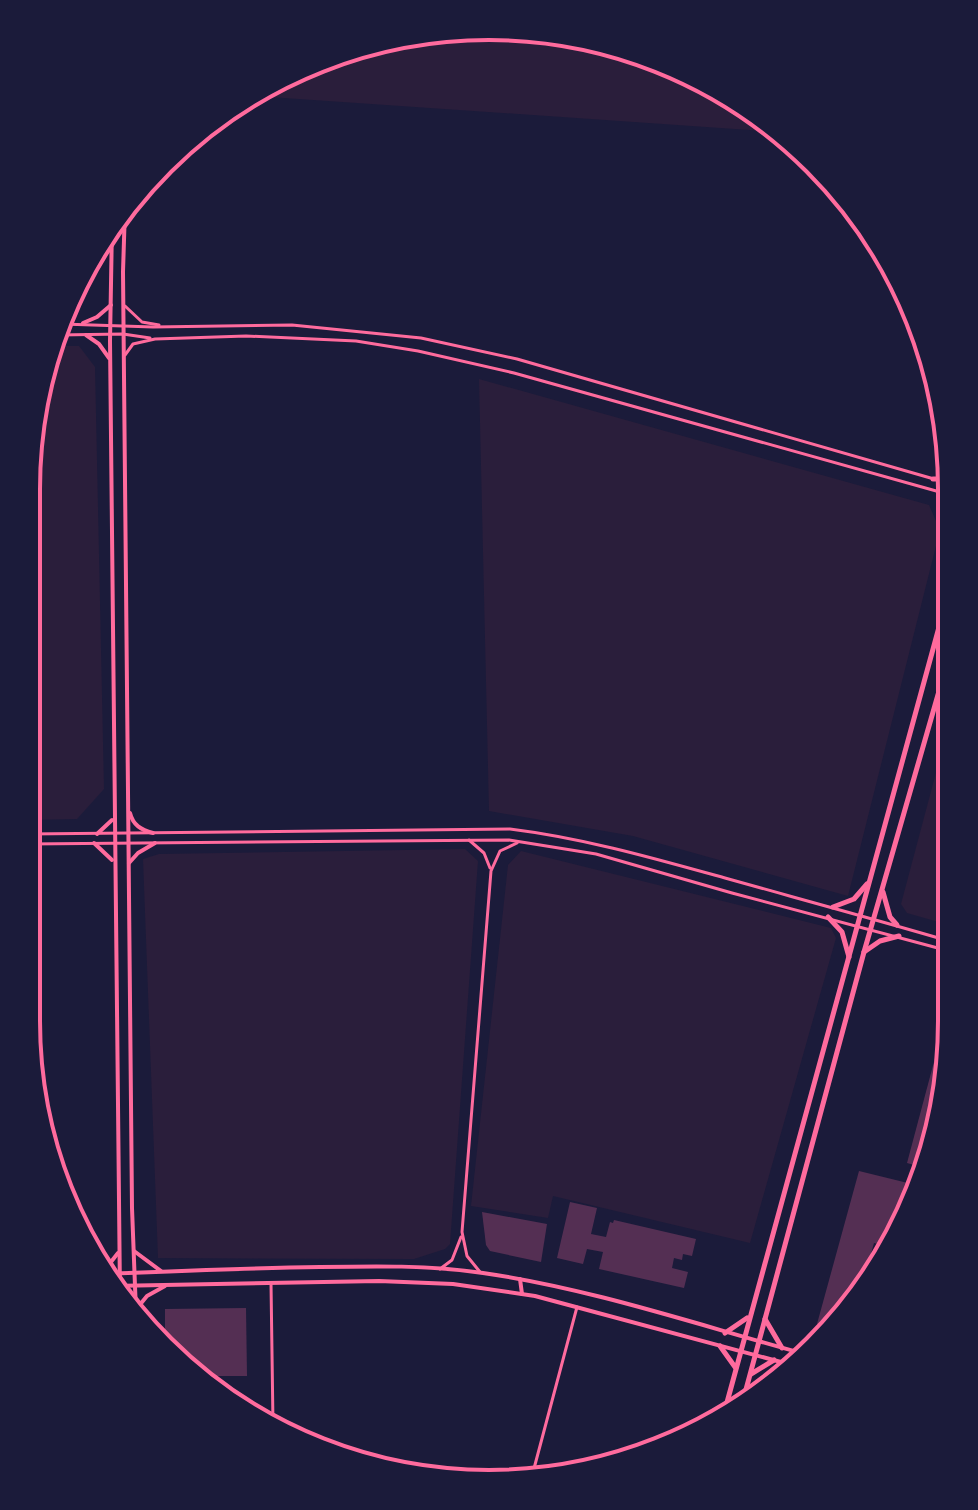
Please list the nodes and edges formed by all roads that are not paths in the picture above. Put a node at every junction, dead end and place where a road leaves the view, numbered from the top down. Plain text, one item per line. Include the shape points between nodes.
1 (125, 228) edge
2 (112, 246) edge
3 (111, 304) junction
4 (123, 305) junction
5 (83, 323) junction
6 (72, 324) edge
7 (111, 325) junction
8 (123, 325) junction
9 (163, 325) junction
10 (153, 327) junction
11 (123, 334) junction
12 (68, 335) edge
13 (86, 335) junction
14 (110, 335) junction
15 (153, 338) junction
16 (124, 359) junction
17 (111, 360) junction
18 (933, 479) joint
19 (938, 480) edge
20 (938, 492) edge
21 (938, 631) edge
22 (938, 696) edge
23 (128, 807) junction
24 (114, 818) junction
25 (153, 833) junction
26 (40, 834) edge
27 (97, 834) junction
28 (114, 834) junction
29 (128, 834) junction
30 (469, 840) junction
31 (520, 841) junction
32 (94, 843) junction
33 (114, 843) junction
34 (129, 843) junction
35 (155, 843) junction
36 (40, 844) edge
37 (114, 862) junction
38 (129, 863) junction
39 (491, 871) junction
40 (872, 876) junction
41 (883, 891) junction
42 (833, 907) junction
43 (862, 915) junction
44 (828, 917) junction
45 (875, 919) junction
46 (897, 925) junction
47 (858, 926) junction
48 (872, 929) junction
49 (899, 936) junction
50 (938, 938) edge
51 (938, 948) edge
52 (864, 952) junction
53 (849, 958) junction
54 (462, 1232) junction
55 (134, 1251) junction
56 (119, 1252) junction
57 (111, 1262) edge
58 (440, 1269) junction
59 (136, 1272) junction
60 (162, 1272) junction
61 (119, 1273) joint
62 (480, 1273) junction
63 (520, 1279) junction
64 (271, 1283) junction
65 (136, 1285) junction
66 (167, 1285) junction
67 (127, 1286) edge
68 (522, 1294) junction
69 (136, 1298) edge
70 (141, 1304) edge
71 (577, 1307) junction
72 (749, 1316) junction
73 (764, 1318) junction
74 (725, 1333) junction
75 (743, 1338) junction
76 (759, 1342) junction
77 (720, 1346) junction
78 (782, 1348) junction
79 (793, 1351) edge
80 (740, 1352) junction
81 (755, 1356) junction
82 (774, 1360) junction
83 (781, 1362) edge
84 (736, 1368) junction
85 (750, 1375) junction
86 (746, 1388) edge
87 (727, 1401) edge
88 (273, 1415) edge
89 (534, 1467) edge

1 - 4 street
2 - 3 street
3 - 5 street
3 - 7 street
4 - 8 street
4 - 9 street via 142,322
5 - 6 street
5 - 7 street
7 - 8 street
7 - 14 street
8 - 10 street
8 - 11 street
9 - 10 street
9 - 18 street via 292,325 421,338 529,363
10 - 15 street
11 - 14 street
11 - 15 street
11 - 16 street
12 - 13 street
13 - 14 street
13 - 17 street
14 - 17 street
15 - 16 street via 133,344
15 - 20 street via 317,339 418,351
16 - 23 street
17 - 24 street
18 - 19 main road
21 - 40 main road
22 - 41 main road
23 - 25 street via 132,822
23 - 29 street
24 - 27 street
24 - 28 street
25 - 29 street
25 - 42 street via 510,829 608,846
26 - 27 street
27 - 28 street
28 - 29 street
28 - 33 street
29 - 34 street
30 - 31 street
30 - 35 street
30 - 39 street via 484,853
31 - 39 street via 500,851
31 - 44 street via 596,854
32 - 33 street
32 - 36 street
32 - 37 street
33 - 34 street
33 - 37 street
34 - 35 street
34 - 38 street
35 - 38 street
37 - 56 street
38 - 55 street
39 - 54 street
40 - 42 main road via 854,899
40 - 43 main road
41 - 45 main road
41 - 46 main road
42 - 43 street
43 - 45 street
43 - 47 main road
44 - 47 street
44 - 53 main road via 842,932
45 - 46 street
45 - 48 main road
46 - 50 street
47 - 48 street
47 - 53 main road
48 - 49 street
48 - 52 main road
49 - 51 street
49 - 52 main road
52 - 73 main road
53 - 72 main road
54 - 58 street via 452,1260
54 - 62 street via 467,1256
55 - 59 street
55 - 60 street
56 - 57 street
56 - 61 street
58 - 60 street
58 - 62 street
59 - 60 street
59 - 61 street
59 - 65 street
62 - 63 street
63 - 68 street
63 - 74 street via 648,1308
64 - 66 street
64 - 68 street via 439,1283
64 - 88 street
65 - 66 street
65 - 67 street
65 - 69 street
66 - 70 street
68 - 71 street
71 - 77 street
71 - 89 street
72 - 74 main road
72 - 75 main road
73 - 76 main road
73 - 78 main road
74 - 75 street
75 - 76 street
75 - 80 main road
76 - 78 street
76 - 81 main road
77 - 80 street
77 - 84 main road
78 - 79 street
80 - 81 street
80 - 84 main road
81 - 82 street
81 - 85 main road
82 - 83 street
82 - 85 main road
84 - 87 main road
85 - 86 main road

